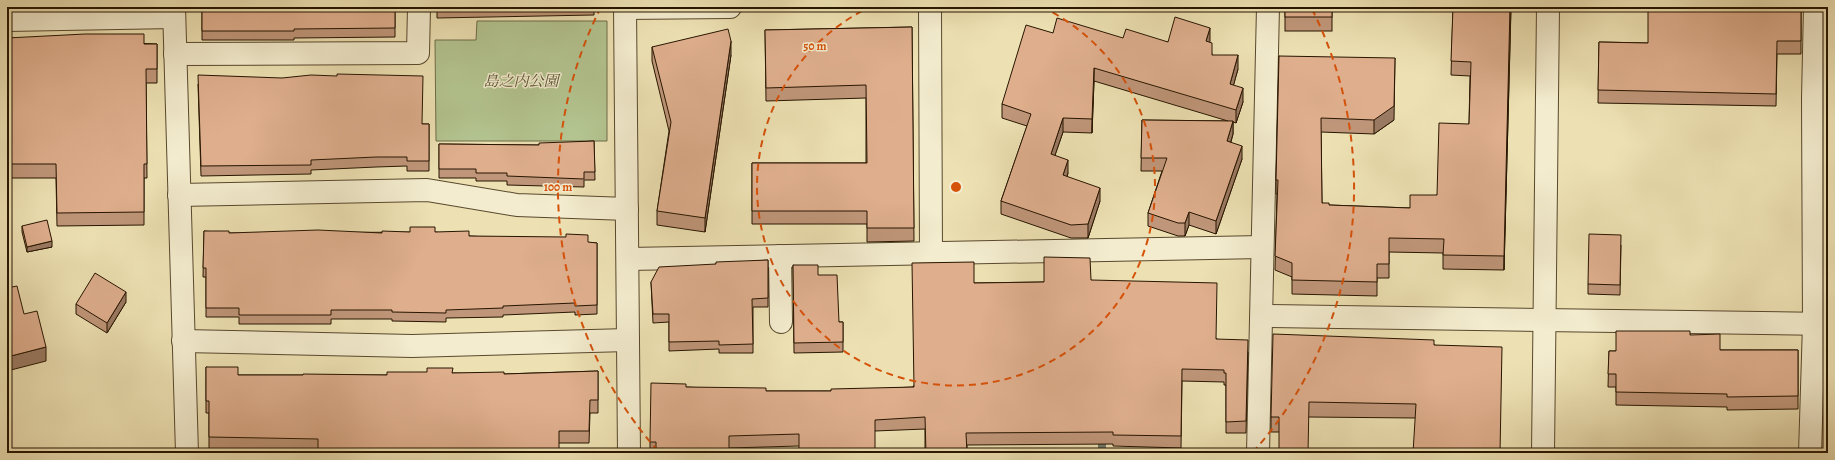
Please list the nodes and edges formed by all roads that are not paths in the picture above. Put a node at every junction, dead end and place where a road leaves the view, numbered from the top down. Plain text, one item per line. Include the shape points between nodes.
1 (419, 7) edge
2 (730, 7) edge
3 (930, 7) edge
4 (1268, 7) edge
5 (1548, 7) edge
6 (1815, 7) edge
7 (625, 8) edge
8 (174, 12) edge
9 (61, 13) edge
10 (7, 20) edge
11 (175, 54) junction
12 (1820, 98) edge
13 (179, 195) junction
14 (627, 210) junction
15 (1262, 247) junction
16 (931, 254) junction
17 (780, 256) junction
18 (628, 259) junction
19 (1262, 316) junction
20 (1546, 321) junction
21 (781, 322) dead end
22 (1821, 324) edge
23 (628, 340) junction
24 (183, 341) junction
25 (187, 453) edge
26 (629, 453) edge
27 (1258, 453) edge
28 (1543, 453) edge
29 (1810, 453) edge

1 - 11 street via 418,53
2 - 7 street
3 - 16 street
4 - 15 street
5 - 20 street
6 - 12 street
7 - 14 street
8 - 9 street
8 - 11 street
9 - 10 street
11 - 13 street
12 - 22 street
13 - 14 street via 427,190 517,205
13 - 24 street
14 - 18 street
15 - 16 street
15 - 19 street
16 - 17 street
17 - 18 street
17 - 21 street
18 - 23 street
19 - 20 street
19 - 27 street
20 - 22 street
20 - 28 street
22 - 29 street
23 - 24 street via 412,346
23 - 26 street
24 - 25 street

